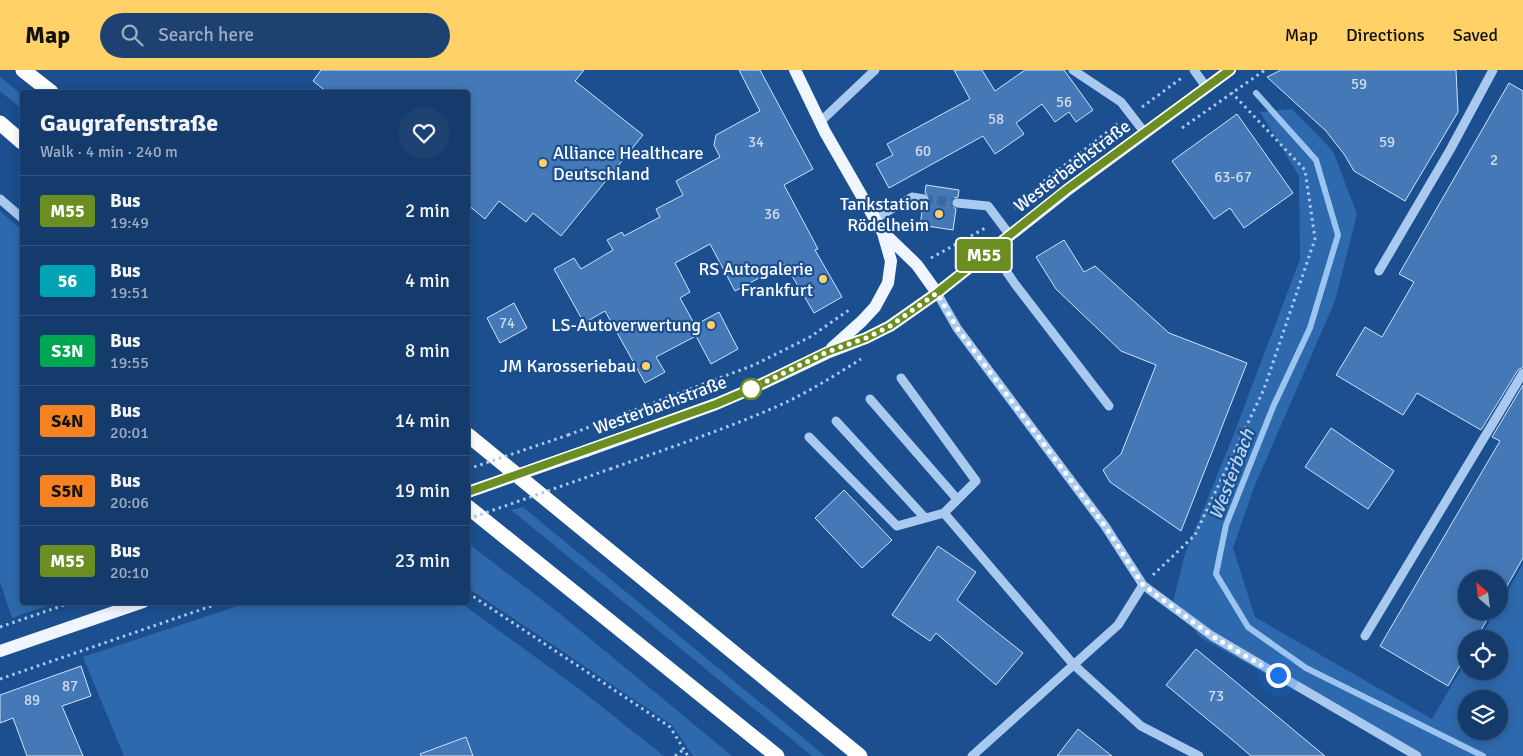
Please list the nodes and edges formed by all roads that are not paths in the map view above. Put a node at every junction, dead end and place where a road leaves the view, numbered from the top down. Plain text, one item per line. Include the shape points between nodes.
1 (23, 70) edge
2 (795, 70) edge
3 (875, 70) edge
4 (1073, 70) edge
5 (1194, 70) edge
6 (1230, 70) edge
7 (1493, 70) edge
8 (1207, 88) junction
9 (48, 90) edge
10 (820, 122) junction
11 (0, 123) edge
12 (1145, 133) junction
13 (20, 140) edge
14 (0, 199) edge
15 (924, 199) tunnel mouth
16 (957, 202) tunnel mouth
17 (20, 216) edge
18 (875, 219) junction
19 (883, 233) junction
20 (1009, 234) junction
21 (991, 249) junction
22 (1379, 271) dead end
23 (937, 293) junction
24 (827, 352) junction
25 (1523, 373) edge
26 (901, 378) dead end
27 (870, 399) dead end
28 (1109, 406) dead end
29 (836, 421) dead end
30 (470, 436) edge
31 (809, 437) dead end
32 (470, 491) edge
33 (957, 499) junction
34 (470, 508) edge
35 (944, 513) junction
36 (925, 518) junction
37 (1143, 585) junction
38 (134, 605) edge
39 (1365, 636) dead end
40 (0, 652) edge
41 (1073, 664) junction
42 (861, 755) edge
43 (777, 756) edge
44 (973, 756) edge
45 (1199, 756) edge
46 (1418, 756) edge

1 - 9 highway
2 - 10 main road
3 - 10 street
4 - 12 street via 1121,102
5 - 8 street
6 - 8 main road, Westerbachstraße
7 - 22 street
8 - 12 main road, Westerbachstraße
10 - 18 main road
11 - 13 highway
12 - 20 main road, Westerbachstraße
14 - 17 street
15 - 18 street via 912,197
16 - 20 street via 988,206
18 - 19 main road
19 - 23 main road via 917,265
19 - 24 main road via 890,261 888,283 862,321
20 - 21 main road, Westerbachstraße
21 - 23 main road, Westerbachstraße
21 - 28 street
23 - 24 main road, Westerbachstraße via 890,326
23 - 37 street via 957,328 1105,526
24 - 32 main road, Westerbachstraße, bridge via 716,404
25 - 39 street
26 - 33 street via 976,481
27 - 33 street
29 - 36 street
30 - 42 highway
31 - 36 street via 897,526
33 - 35 street
34 - 43 highway
35 - 36 street
35 - 41 street
37 - 41 street via 1118,625
37 - 46 street via 1212,636
38 - 40 main road
41 - 44 street
41 - 45 street via 1141,726

